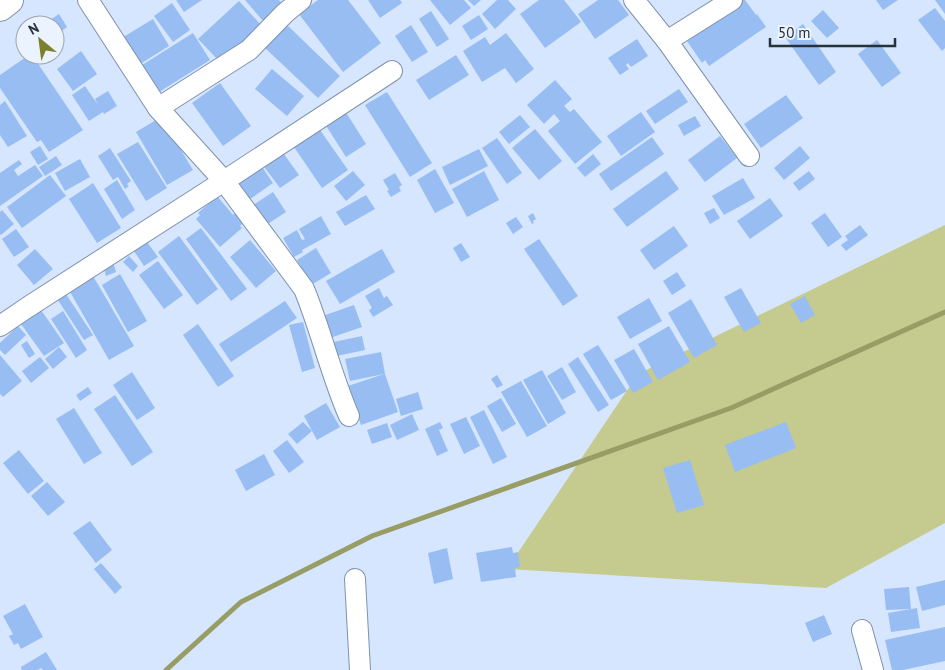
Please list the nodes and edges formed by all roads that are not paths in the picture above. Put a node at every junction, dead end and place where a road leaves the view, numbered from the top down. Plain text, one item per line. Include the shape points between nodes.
1 (9, 0) edge
2 (88, 0) edge
3 (301, 0) edge
4 (634, 0) edge
5 (732, 0) edge
6 (0, 7) edge
7 (667, 42) junction
8 (392, 70) dead end
9 (158, 108) junction
10 (749, 156) dead end
11 (224, 181) junction
12 (0, 326) edge
13 (349, 416) dead end
14 (355, 579) dead end
15 (862, 630) dead end
16 (360, 670) edge
17 (873, 670) edge

1 - 6 main road
2 - 9 street
3 - 9 street via 249,50
4 - 7 street
5 - 7 street
7 - 10 street
8 - 11 street
9 - 11 street
11 - 12 street
11 - 13 street via 304,289
14 - 16 street
15 - 17 street

